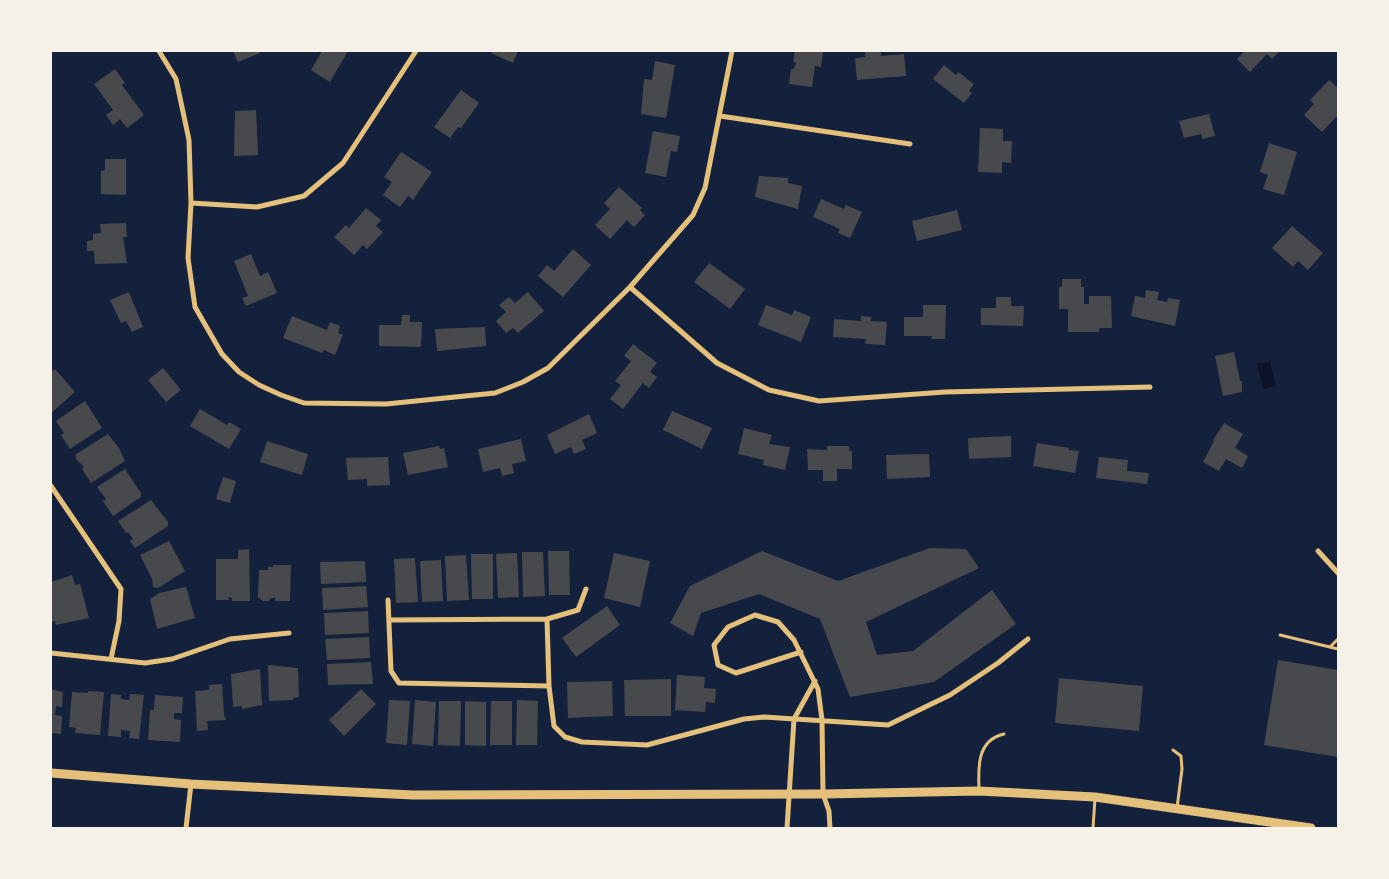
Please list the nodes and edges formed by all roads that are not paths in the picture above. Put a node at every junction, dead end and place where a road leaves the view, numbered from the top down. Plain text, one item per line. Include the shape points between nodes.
1 (159, 51) edge
2 (416, 51) edge
3 (732, 51) edge
4 (720, 116) junction
5 (910, 144) dead end
6 (190, 202) junction
7 (630, 287) junction
8 (1150, 387) dead end
9 (51, 486) edge
10 (1318, 551) dead end
11 (1338, 573) edge
12 (586, 589) dead end
13 (388, 600) dead end
14 (547, 619) junction
15 (390, 620) junction
16 (289, 633) dead end
17 (1280, 635) dead end
18 (1338, 638) edge
19 (1028, 639) dead end
20 (1330, 647) junction
21 (1338, 649) edge
22 (802, 652) junction
23 (51, 653) edge
24 (111, 659) junction
25 (815, 681) junction
26 (550, 686) junction
27 (794, 719) junction
28 (822, 720) junction
29 (1004, 734) dead end
30 (1173, 750) dead end
31 (51, 773) edge
32 (191, 784) junction
33 (979, 791) junction
34 (789, 794) junction
35 (823, 794) junction
36 (1095, 797) junction
37 (1176, 809) junction
38 (1274, 825) edge
39 (186, 828) edge
40 (787, 828) edge
41 (830, 828) edge
42 (1093, 828) edge
43 (1311, 828) edge

1 - 6 street via 176,79 189,140
2 - 6 street via 343,163 304,196 257,207
3 - 4 street
4 - 5 street
4 - 7 street via 704,188 693,215
6 - 7 street via 188,258 195,307 222,354 239,372 281,396 304,403 386,404 495,393 548,368
7 - 8 street via 717,363 769,390 819,401 945,392
9 - 24 street via 121,589 119,621
10 - 11 street
12 - 14 street via 578,610
13 - 15 street
14 - 15 street
14 - 26 street
15 - 26 street via 391,672 399,683
16 - 24 street via 230,639 172,659 145,663
17 - 20 lane
18 - 20 lane
19 - 28 street via 950,695 888,725
20 - 21 lane
22 - 22 street via 778,622 755,615 728,627 714,644 718,666 736,673
22 - 25 street
23 - 24 street
25 - 27 street
25 - 28 street
26 - 27 street via 554,726 565,737 582,742 647,745 744,719
27 - 28 street
27 - 34 street
28 - 35 street
29 - 33 lane via 994,736 984,745
30 - 37 lane via 1181,756 1182,769
31 - 32 main road
32 - 34 main road via 413,795
32 - 39 street
33 - 35 main road
33 - 36 main road
34 - 35 main road
34 - 40 street
35 - 41 street
36 - 37 main road
36 - 42 lane
37 - 38 main road
38 - 43 main road

